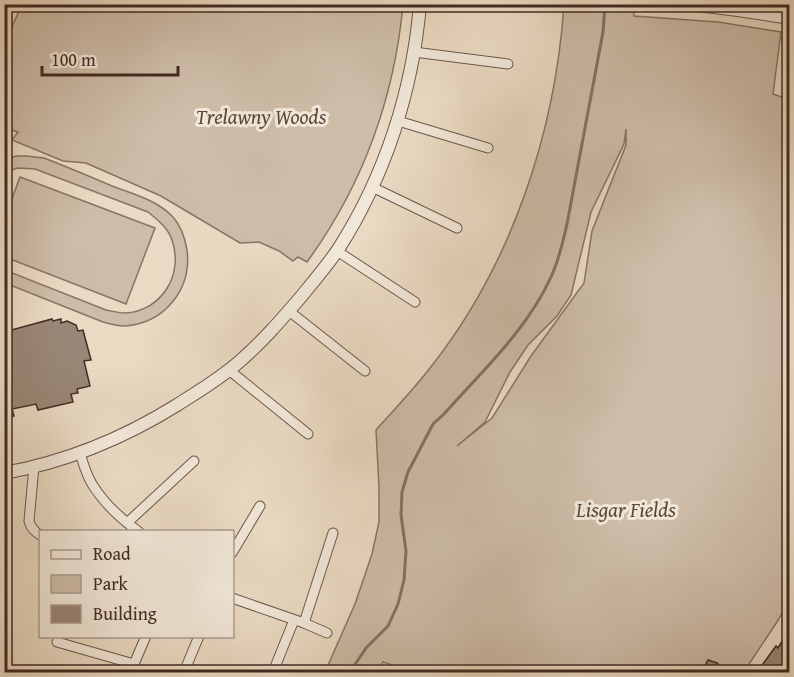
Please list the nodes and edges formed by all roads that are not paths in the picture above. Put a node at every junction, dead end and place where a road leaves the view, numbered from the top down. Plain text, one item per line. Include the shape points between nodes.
1 (420, 4) edge
2 (690, 4) edge
3 (705, 5) edge
4 (789, 18) edge
5 (414, 52) junction
6 (508, 64) dead end
7 (398, 121) junction
8 (488, 148) dead end
9 (372, 187) junction
10 (457, 228) dead end
11 (337, 250) junction
12 (415, 302) dead end
13 (289, 311) junction
14 (229, 370) junction
15 (364, 370) dead end
16 (308, 434) dead end
17 (80, 453) junction
18 (194, 461) dead end
19 (34, 466) junction
20 (4, 473) edge
21 (260, 507) dead end
22 (127, 523) junction
23 (137, 530) edge
24 (333, 532) dead end
25 (39, 534) edge
26 (234, 550) edge
27 (234, 599) edge
28 (294, 620) junction
29 (304, 623) junction
30 (327, 633) dead end
31 (145, 638) edge
32 (198, 638) edge
33 (57, 642) dead end
34 (183, 672) edge
35 (273, 672) edge

1 - 5 street
2 - 3 street
3 - 4 street
5 - 6 street
5 - 7 street
7 - 8 street
7 - 9 street
9 - 10 street
9 - 11 street
11 - 12 street
11 - 13 street
13 - 14 street
13 - 15 street
14 - 16 street
14 - 17 street via 148,422
17 - 19 street
17 - 22 street via 94,487
18 - 22 street
19 - 20 street
19 - 25 street via 29,521
21 - 26 street
22 - 23 street
24 - 29 street
27 - 28 street
28 - 29 street
28 - 35 street
29 - 30 street
31 - 33 street via 134,664
32 - 34 street

